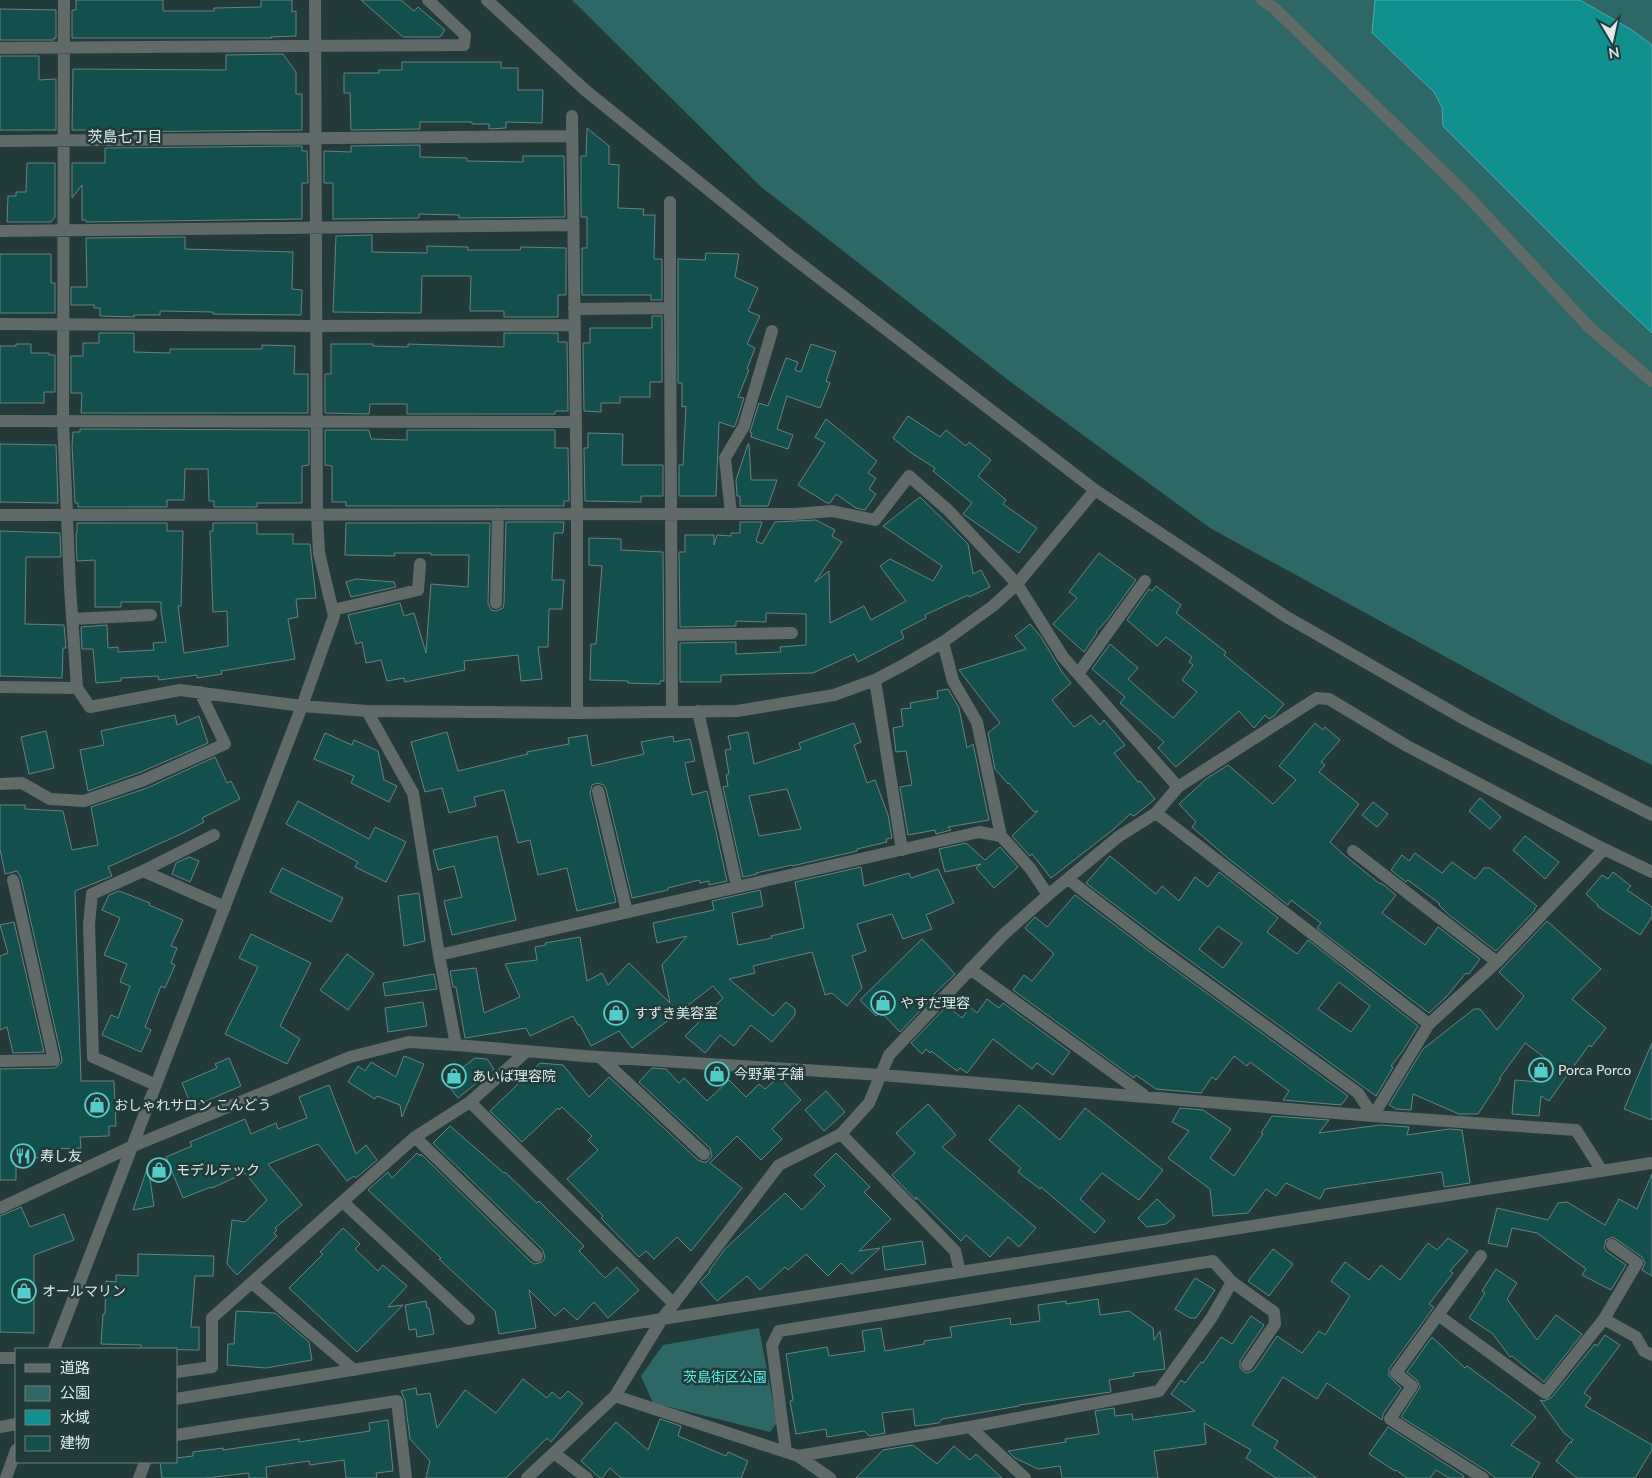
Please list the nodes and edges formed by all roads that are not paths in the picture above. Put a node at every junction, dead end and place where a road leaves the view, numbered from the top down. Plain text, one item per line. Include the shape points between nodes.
1 (64, 0) edge
2 (315, 0) edge
3 (428, 0) edge
4 (487, 0) edge
5 (1262, 0) edge
6 (315, 46) junction
7 (0, 48) edge
8 (63, 48) junction
9 (572, 116) dead end
10 (572, 136) junction
11 (315, 139) junction
12 (63, 140) junction
13 (0, 141) edge
14 (670, 202) dead end
15 (573, 225) junction
16 (316, 228) junction
17 (64, 230) junction
18 (0, 231) edge
19 (670, 308) junction
20 (574, 309) junction
21 (0, 324) edge
22 (64, 324) junction
23 (575, 325) junction
24 (316, 326) junction
25 (772, 331) dead end
26 (1652, 381) edge
27 (64, 421) junction
28 (0, 422) edge
29 (316, 422) junction
30 (576, 422) junction
31 (1095, 490) junction
32 (577, 513) junction
33 (672, 513) junction
34 (731, 513) junction
35 (317, 514) junction
36 (498, 514) junction
37 (0, 515) edge
38 (67, 516) junction
39 (420, 564) dead end
40 (1145, 581) dead end
41 (1017, 584) junction
42 (496, 603) dead end
43 (333, 610) junction
44 (151, 615) dead end
45 (72, 619) junction
46 (792, 633) dead end
47 (672, 635) junction
48 (943, 642) junction
49 (1078, 674) junction
50 (875, 680) junction
51 (0, 687) edge
52 (77, 688) junction
53 (200, 692) junction
54 (302, 706) junction
55 (366, 711) junction
56 (672, 712) junction
57 (698, 712) junction
58 (577, 713) junction
59 (0, 784) edge
60 (1178, 787) junction
61 (598, 791) dead end
62 (1156, 813) junction
63 (1652, 815) edge
64 (214, 835) dead end
65 (1001, 836) junction
66 (1604, 849) junction
67 (902, 850) junction
68 (1353, 851) dead end
69 (143, 871) junction
70 (1652, 872) edge
71 (1068, 879) junction
72 (13, 880) dead end
73 (737, 887) junction
74 (1048, 895) junction
75 (225, 907) junction
76 (627, 912) junction
77 (439, 955) junction
78 (1497, 962) junction
79 (970, 969) junction
80 (1429, 1024) junction
81 (456, 1044) junction
82 (527, 1051) junction
83 (600, 1057) junction
84 (0, 1061) edge
85 (882, 1075) junction
86 (156, 1085) junction
87 (1146, 1096) junction
88 (470, 1102) junction
89 (1373, 1116) junction
90 (841, 1134) junction
91 (415, 1137) junction
92 (133, 1146) junction
93 (704, 1154) dead end
94 (1652, 1163) edge
95 (1602, 1171) junction
96 (343, 1202) junction
97 (0, 1208) edge
98 (1612, 1246) dead end
99 (537, 1256) dead end
100 (1481, 1256) dead end
101 (960, 1272) junction
102 (252, 1282) junction
103 (1232, 1282) junction
104 (674, 1304) junction
105 (1438, 1315) junction
106 (469, 1319) dead end
107 (1604, 1319) junction
108 (662, 1320) junction
109 (54, 1348) edge
110 (1652, 1356) edge
111 (0, 1358) edge
112 (15, 1358) edge
113 (1247, 1365) dead end
114 (354, 1370) junction
115 (178, 1372) edge
116 (615, 1396) junction
117 (178, 1398) edge
118 (15, 1424) edge
119 (0, 1427) edge
120 (970, 1427) junction
121 (178, 1435) edge
122 (15, 1453) edge
123 (554, 1453) junction
124 (792, 1454) junction
125 (145, 1463) edge
126 (6, 1478) edge
127 (139, 1478) edge
128 (406, 1478) edge
129 (527, 1478) edge
130 (587, 1478) edge
131 (830, 1478) edge
132 (1025, 1478) edge
133 (1483, 1478) edge

1 - 8 street
2 - 6 street
3 - 6 street via 465,35 464,45
4 - 31 street via 585,90 776,244
5 - 26 street via 1274,8 1462,191 1589,327
6 - 8 street
6 - 11 street
7 - 8 street
8 - 12 street
9 - 10 street
10 - 11 street
10 - 15 street
11 - 12 street
11 - 16 street
12 - 13 street
12 - 17 street
14 - 19 street
15 - 16 street
15 - 20 street
16 - 17 street
16 - 24 street
17 - 18 street
17 - 22 street
19 - 20 street
19 - 33 street
20 - 23 street
21 - 22 street
22 - 24 street
22 - 27 street
23 - 24 street
23 - 30 street
24 - 29 street
25 - 34 street via 744,426 725,458
27 - 28 street
27 - 29 street
27 - 38 street
29 - 30 street
29 - 35 street
30 - 32 street
31 - 41 street
31 - 63 street via 1285,616 1466,720
32 - 33 street
32 - 36 street
32 - 58 street
33 - 34 street
33 - 47 street
34 - 41 street via 832,511 875,520 909,476 948,510
35 - 36 street
35 - 38 street
35 - 43 street via 319,553
36 - 42 street
37 - 38 street
38 - 45 street
39 - 43 street via 418,590
40 - 49 street
41 - 48 street via 993,606
41 - 49 street via 1063,657
43 - 54 street via 334,616
44 - 45 street
45 - 52 street
46 - 47 street
47 - 56 street
48 - 50 street
48 - 65 street via 953,681 977,722
49 - 60 street
50 - 57 street via 824,696 737,711
50 - 67 street
51 - 52 street
52 - 53 street via 90,707 180,690
53 - 54 street
53 - 59 street via 224,744 144,780 84,801 50,799 22,783
54 - 55 street
54 - 75 street
55 - 58 street
55 - 77 street via 413,793
56 - 57 street
56 - 58 street
57 - 73 street
60 - 62 street
60 - 66 street via 1317,698 1329,699 1407,746
61 - 76 street
62 - 71 street via 1118,837
62 - 80 street
64 - 69 street
65 - 67 street via 979,832
65 - 74 street via 1030,868
66 - 70 street
66 - 78 street
67 - 73 street
68 - 78 street
69 - 75 street
69 - 86 street via 92,894 89,924 93,1057
71 - 74 street
71 - 89 street via 1358,1093
72 - 84 street via 54,1060
73 - 76 street
74 - 79 street
75 - 86 street
76 - 77 street
77 - 81 street
78 - 80 street
79 - 85 street via 889,1055
79 - 87 street
80 - 89 street
81 - 82 street
81 - 92 street via 409,1042 350,1057
82 - 83 street
82 - 88 street
83 - 85 street
83 - 93 street
85 - 87 street
85 - 90 street via 870,1103
86 - 92 street
87 - 89 street
88 - 91 street
88 - 104 street
89 - 95 street via 1576,1130
90 - 101 street via 955,1251
90 - 104 street via 779,1165
91 - 96 street
91 - 99 street
92 - 97 street
92 - 109 street
94 - 95 street
95 - 101 street
96 - 102 street
96 - 106 street
98 - 107 street via 1638,1263
100 - 105 street
101 - 108 street
102 - 114 street
102 - 115 street via 212,1318 212,1367
103 - 113 street via 1274,1312 1275,1324
103 - 120 street via 1212,1317 1159,1391
103 - 124 street via 1213,1261 779,1331 772,1344
104 - 108 street
105 - 107 street via 1546,1393
105 - 133 street via 1396,1373 1412,1386 1390,1419
107 - 110 street via 1636,1337 1644,1351
108 - 114 street
108 - 116 street
111 - 112 street
114 - 117 street
116 - 123 street
116 - 124 street
118 - 119 street
120 - 124 street
120 - 132 street
121 - 128 street via 397,1401
122 - 126 street
123 - 129 street
123 - 130 street
124 - 131 street
125 - 127 street

